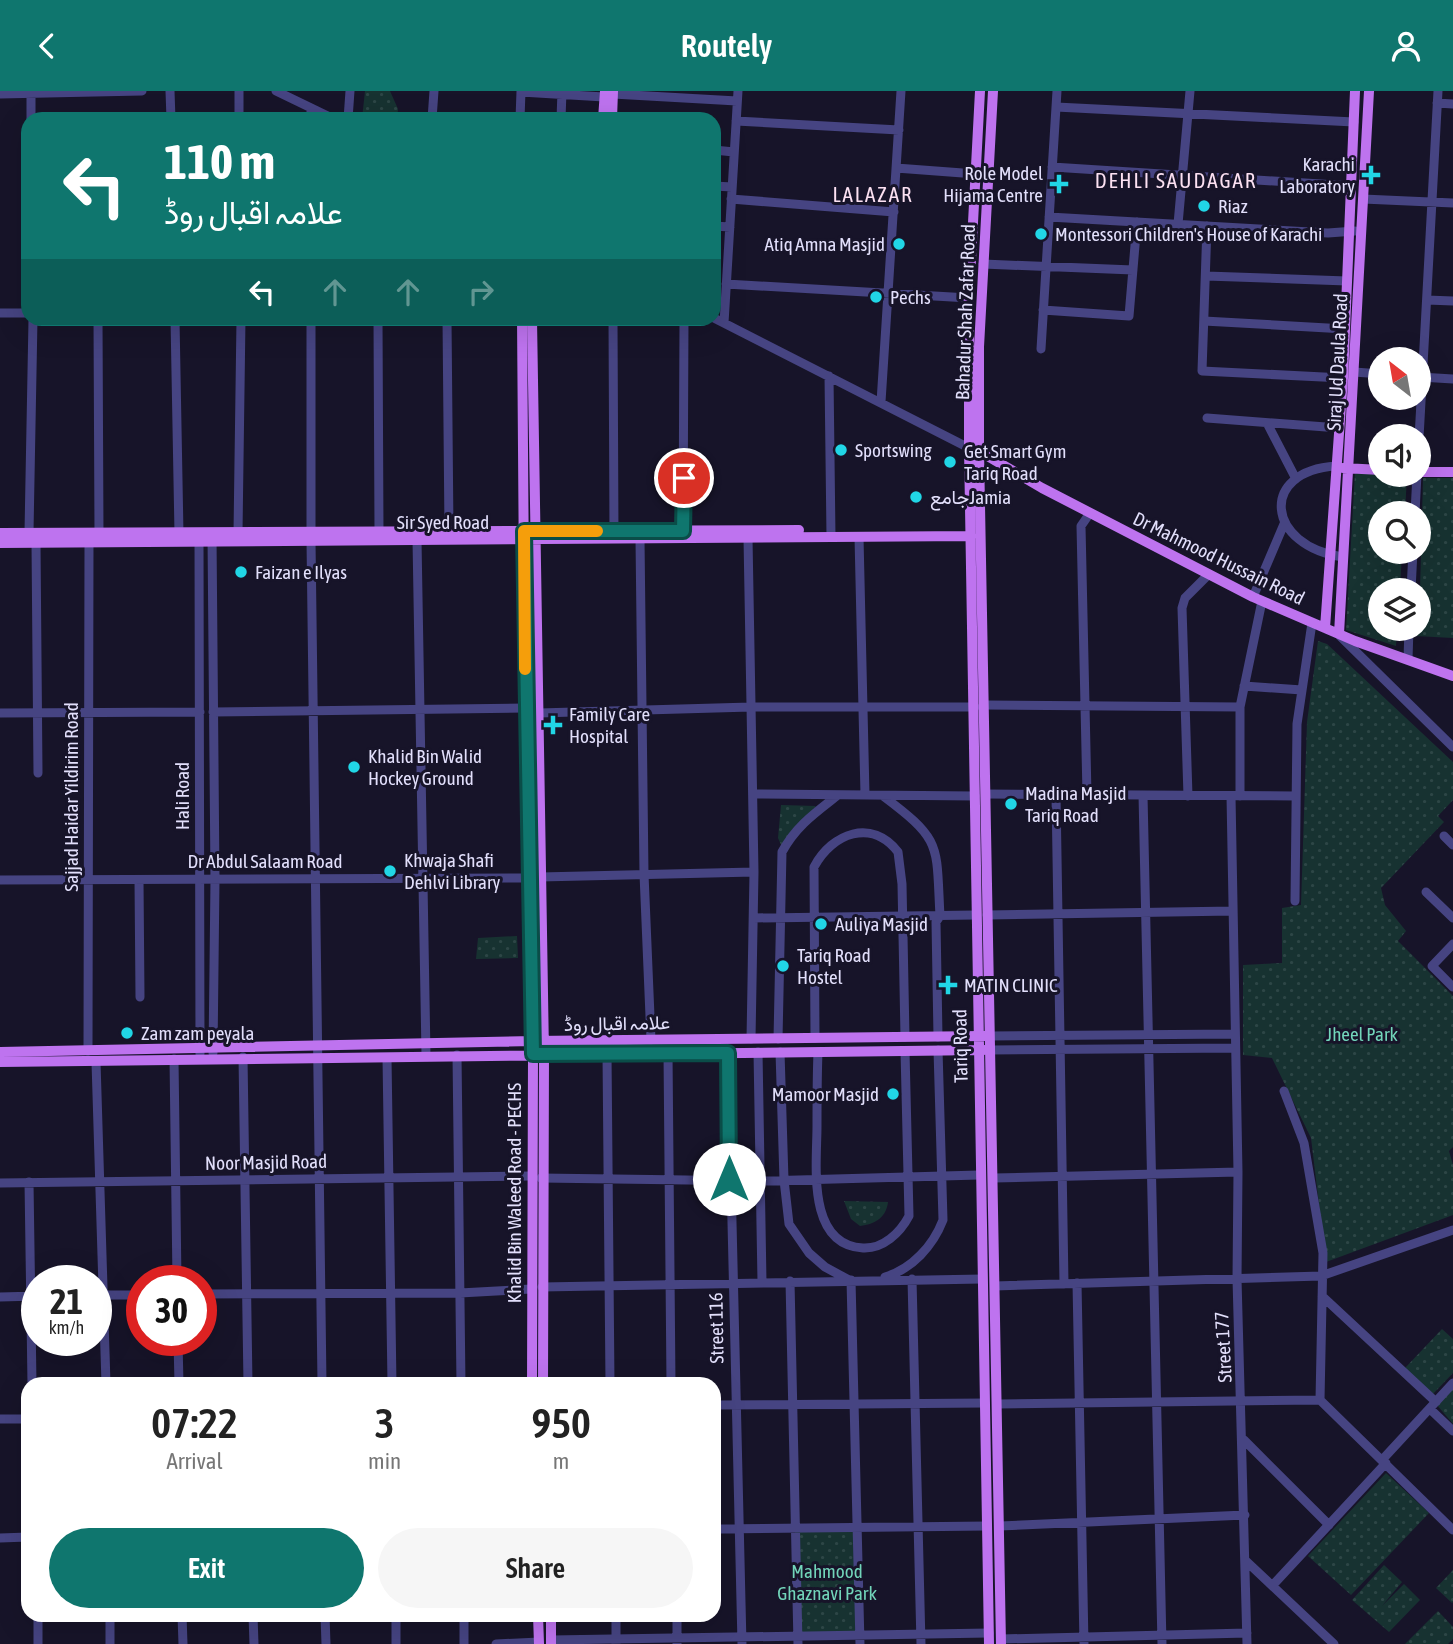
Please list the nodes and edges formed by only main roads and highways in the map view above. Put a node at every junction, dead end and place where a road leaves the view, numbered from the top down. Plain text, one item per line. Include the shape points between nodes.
1 (980, 91) edge
2 (992, 91) edge
3 (1355, 91) edge
4 (1369, 91) edge
5 (609, 93) edge
6 (605, 112) edge
7 (611, 112) edge
8 (1355, 231) junction
9 (522, 326) edge
10 (531, 326) edge
11 (974, 449) junction
12 (1336, 466) junction
13 (1348, 469) junction
14 (1368, 470) edge
15 (1453, 472) edge
16 (1431, 473) edge
17 (536, 515) junction
18 (524, 516) junction
19 (0, 533) edge
20 (831, 533) junction
21 (970, 533) junction
22 (683, 534) junction
23 (614, 535) junction
24 (433, 536) junction
25 (311, 537) junction
26 (332, 537) junction
27 (71, 538) junction
28 (200, 538) junction
29 (212, 538) junction
30 (524, 539) junction
31 (536, 539) junction
32 (0, 543) edge
33 (1325, 628) junction
34 (1339, 634) junction
35 (1453, 676) edge
36 (980, 706) junction
37 (535, 877) junction
38 (981, 915) junction
39 (990, 1036) junction
40 (977, 1037) junction
41 (538, 1041) junction
42 (425, 1050) junction
43 (977, 1050) junction
44 (990, 1050) junction
45 (0, 1052) edge
46 (200, 1053) junction
47 (213, 1053) junction
48 (538, 1054) junction
49 (0, 1062) edge
50 (536, 1288) junction
51 (532, 1377) edge
52 (542, 1377) edge
53 (538, 1622) edge
54 (551, 1622) edge
55 (989, 1639) edge
56 (551, 1642) edge
57 (1001, 1642) edge
58 (539, 1643) edge

1 - 11 main road, Bahadur Shah Zafar Road via 970,297
2 - 11 main road, Bahadur Shah Zafar Road
3 - 8 main road, Siraj Ud Daula Road
4 - 8 main road, Siraj Ud Daula Road via 1363,199
5 - 6 main road
5 - 7 main road
8 - 12 main road, Siraj Ud Daula Road via 1347,281
8 - 13 main road, Siraj Ud Daula Road
9 - 18 main road, Khalid Bin Waleed Road - PECHS
10 - 17 main road, Khalid Bin Waleed Road - PECHS
11 - 21 main road, Tariq Road
11 - 33 main road, Dr Mahmood Hussain Road via 1257,599
11 - 36 main road, Tariq Road
12 - 13 main road
12 - 33 main road, Siraj Ud Daula Road
13 - 14 main road
13 - 34 main road, Siraj Ud Daula Road
15 - 16 main road
17 - 18 main road
17 - 31 main road, Khalid Bin Waleed Road - PECHS
18 - 30 main road, Khalid Bin Waleed Road - PECHS
19 - 27 main road, Sir Syed Road
20 - 21 main road, Sir Syed Road
20 - 21 main road, Sir Syed Road via 859,537
20 - 22 main road, Sir Syed Road
20 - 22 main road, Sir Syed Road via 748,538
21 - 36 main road, Tariq Road
22 - 23 main road, Sir Syed Road
22 - 23 main road, Sir Syed Road
23 - 31 main road, Sir Syed Road
24 - 26 main road, Sir Syed Road via 379,532
24 - 26 main road, Sir Syed Road via 417,540
24 - 30 main road, Sir Syed Road
24 - 30 main road, Sir Syed Road via 449,532
25 - 26 main road, Sir Syed Road
25 - 29 main road, Sir Syed Road
25 - 29 main road, Sir Syed Road via 238,533
27 - 28 main road, Sir Syed Road via 99,534
27 - 28 main road, Sir Syed Road via 89,543
27 - 32 main road, Sir Syed Road
28 - 29 main road, Sir Syed Road
30 - 31 main road, Sir Syed Road
30 - 37 main road, Khalid Bin Waleed Road - PECHS via 525,709
31 - 37 main road, Khalid Bin Waleed Road - PECHS via 539,713
33 - 34 main road, Dr Mahmood Hussain Road
34 - 35 main road, Dr Mahmood Hussain Road
36 - 38 main road, Tariq Road
37 - 41 main road, Khalid Bin Waleed Road - PECHS
38 - 39 main road, Tariq Road
38 - 40 main road, Tariq Road
39 - 40 main road, علامہ اقبال روڈ
39 - 44 main road, Tariq Road
40 - 41 main road, علامہ اقبال روڈ
40 - 43 main road, Tariq Road
41 - 42 main road, علامہ اقبال روڈ
41 - 48 main road, Khalid Bin Waleed Road - PECHS
42 - 47 main road, علامہ اقبال روڈ via 318,1047
42 - 47 main road, علامہ اقبال روڈ via 387,1058 318,1060
42 - 48 main road, علامہ اقبال روڈ via 457,1055
43 - 44 main road, علامہ اقبال روڈ
43 - 48 main road, علامہ اقبال روڈ
43 - 55 main road, Tariq Road
44 - 57 main road, Tariq Road
45 - 46 main road, علامہ اقبال روڈ
46 - 47 main road, علامہ اقبال روڈ
46 - 49 main road, علامہ اقبال روڈ via 174,1059
48 - 50 main road, Khalid Bin Waleed Road - PECHS
50 - 51 main road, Khalid Bin Waleed Road - PECHS
50 - 52 main road, Khalid Bin Waleed Road - PECHS
53 - 58 main road
54 - 56 main road

